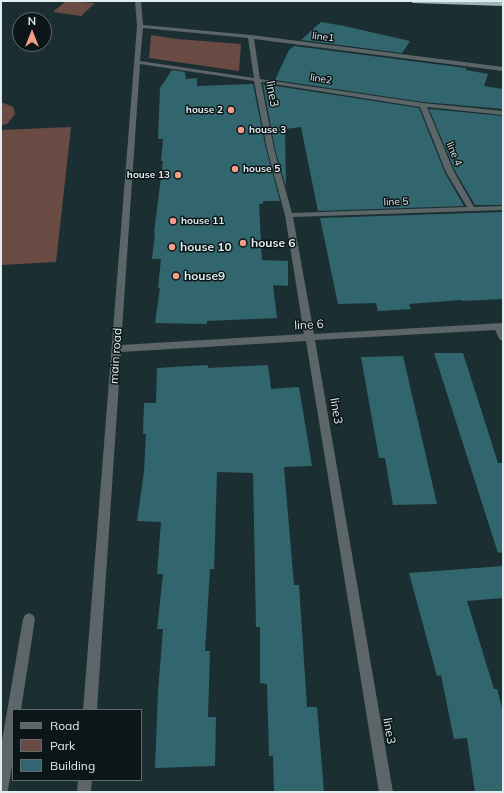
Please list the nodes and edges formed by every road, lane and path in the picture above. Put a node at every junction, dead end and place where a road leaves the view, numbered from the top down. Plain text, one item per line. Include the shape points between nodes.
1 (138, 1) edge
2 (413, 1) edge
3 (503, 4) edge
4 (140, 26) junction
5 (251, 37) junction
6 (137, 62) junction
7 (503, 69) edge
8 (256, 80) junction
9 (423, 105) junction
10 (503, 113) edge
11 (503, 208) edge
12 (472, 209) junction
13 (289, 215) junction
14 (500, 326) edge
15 (310, 337) junction
16 (503, 338) edge
17 (116, 349) junction
18 (29, 619) dead end
19 (14, 709) edge
20 (90, 709) edge
21 (12, 722) edge
22 (85, 781) edge
23 (1, 790) edge
24 (84, 792) edge
25 (386, 792) edge

1 - 4 street, main road
2 - 3 highway
4 - 5 street, line1
4 - 6 street, main road
5 - 7 street, line1
5 - 8 street, line3
6 - 8 street, line2
6 - 17 street, main road
8 - 9 street, line2
8 - 13 street, line3 via 272,160
9 - 10 street, line2
9 - 12 street, line 4 via 450,172
11 - 12 street, line 5
12 - 13 street, line 5
13 - 15 street, line3
14 - 15 street, line 6
14 - 16 street
15 - 17 street, line 6
15 - 25 street, line3
17 - 20 street, main road
18 - 19 street
21 - 23 street
22 - 24 street

